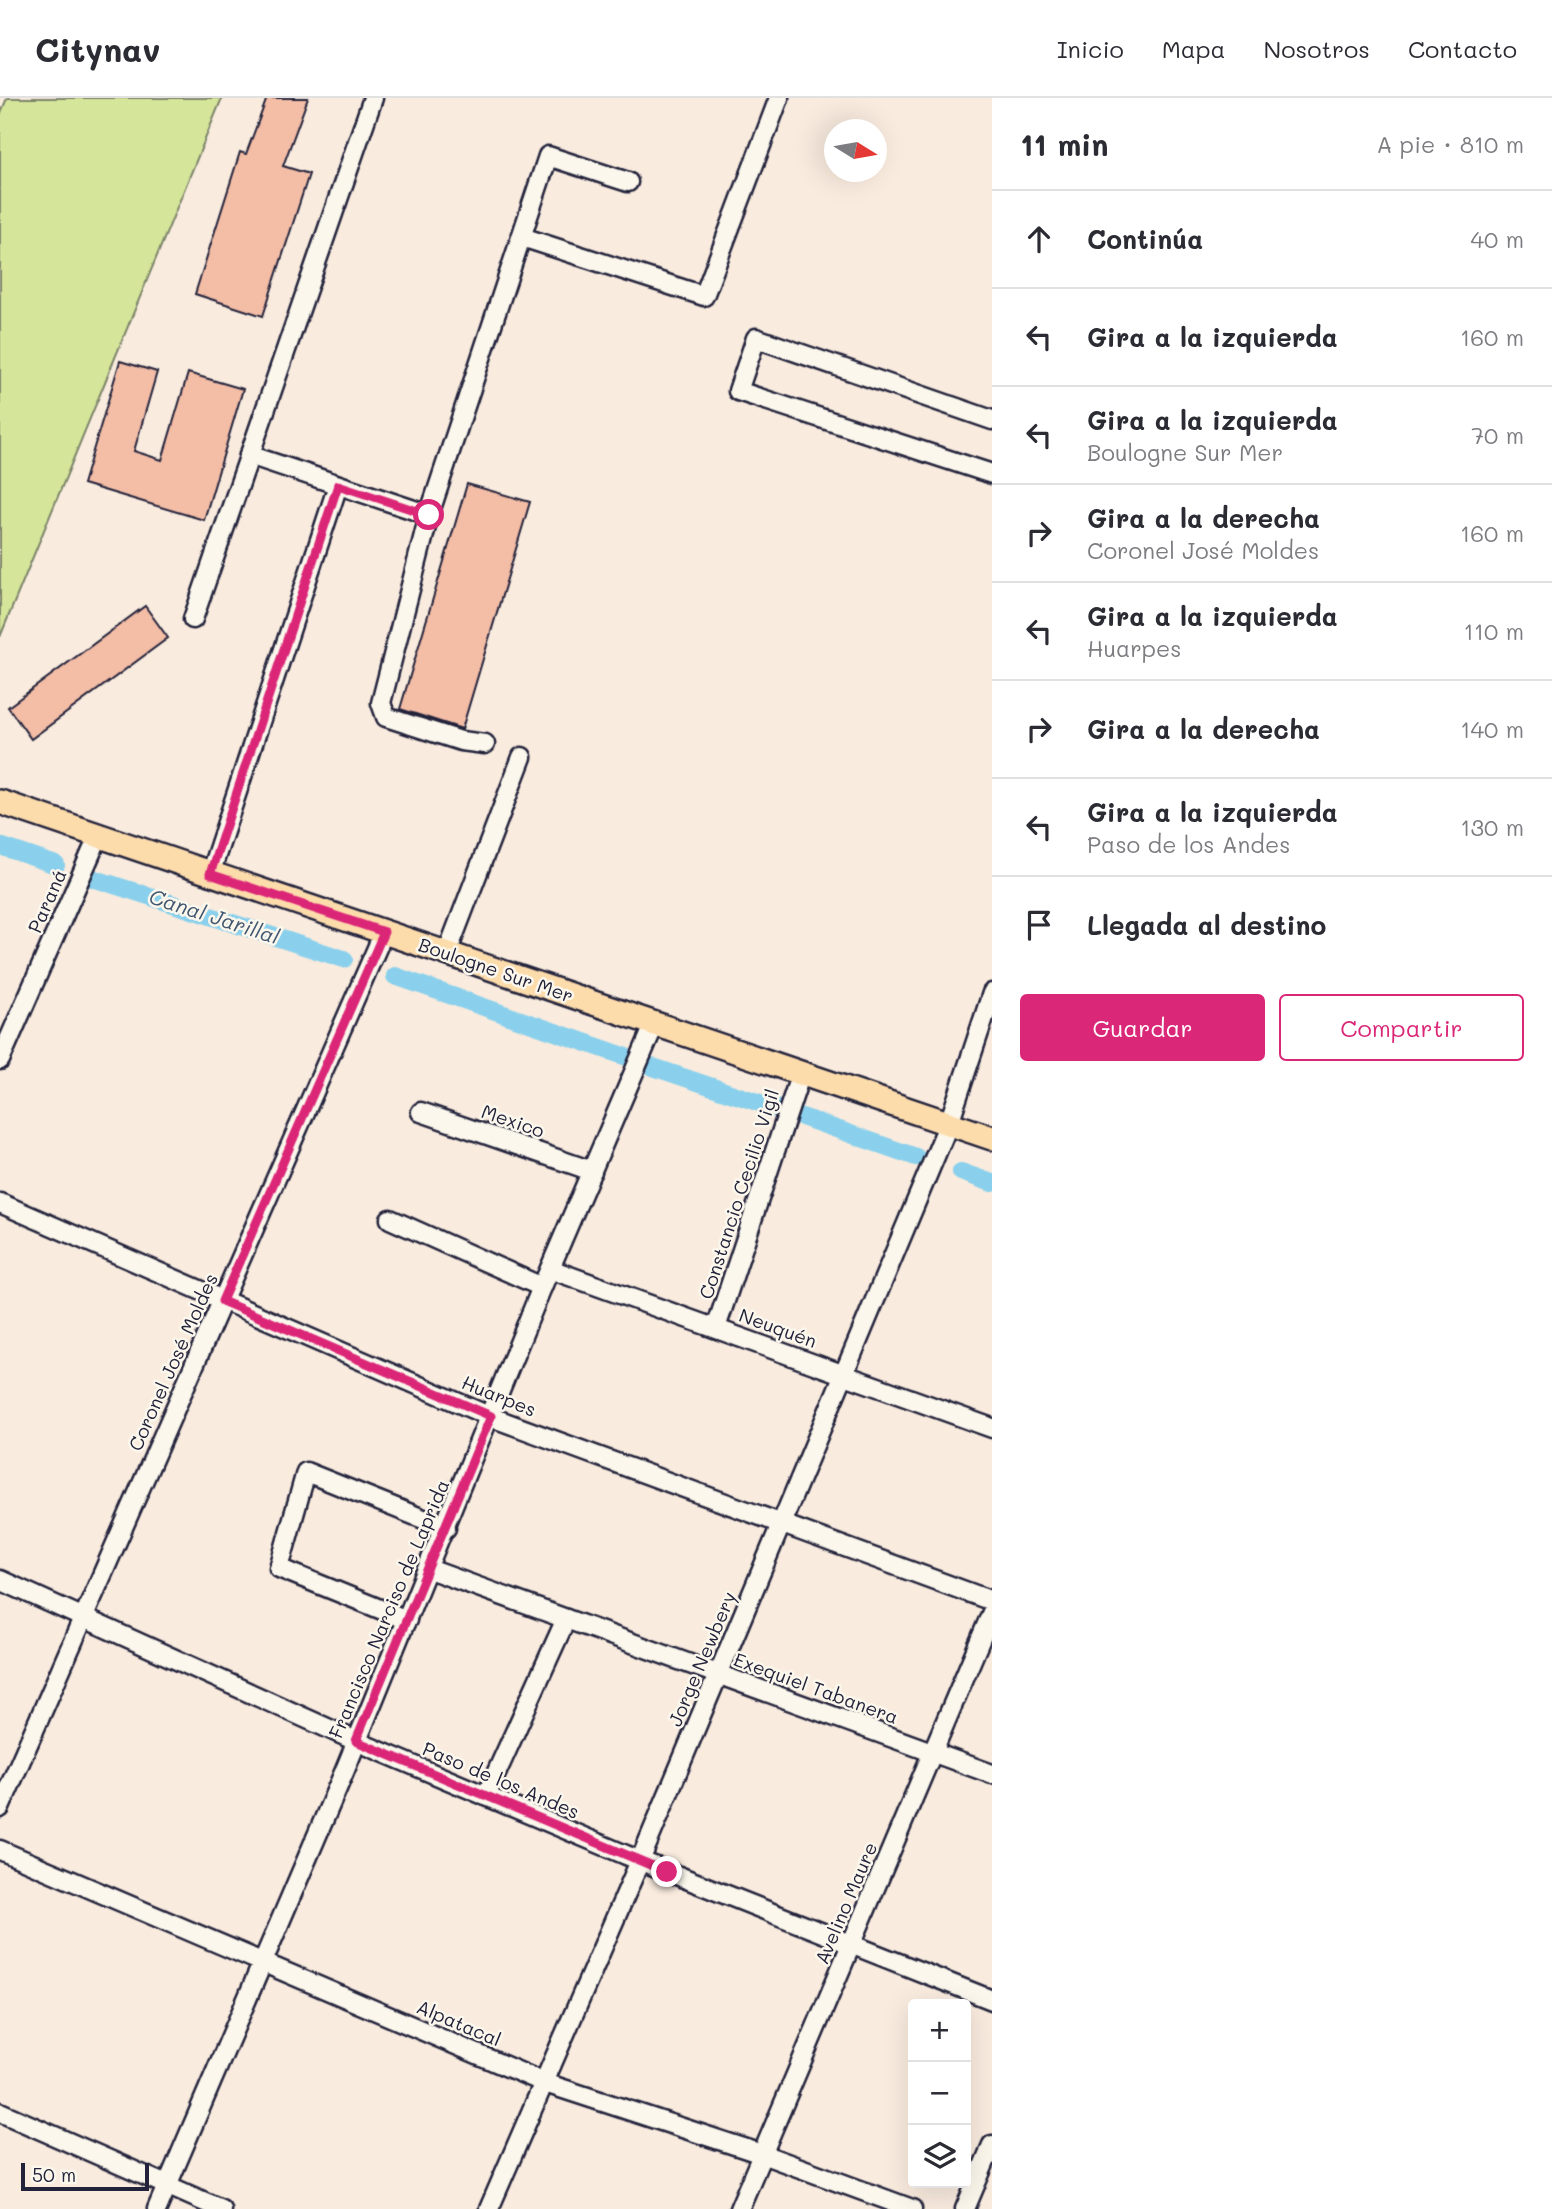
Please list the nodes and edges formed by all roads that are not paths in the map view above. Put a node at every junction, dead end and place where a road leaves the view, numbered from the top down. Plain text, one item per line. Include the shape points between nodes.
1 (373, 98) edge
2 (779, 98) edge
3 (628, 182) dead end
4 (522, 237) junction
5 (992, 420) edge
6 (249, 455) junction
7 (992, 474) edge
8 (338, 485) junction
9 (429, 515) junction
10 (193, 618) dead end
11 (485, 744) dead end
12 (522, 757) dead end
13 (0, 802) edge
14 (99, 835) junction
15 (210, 874) junction
16 (384, 932) junction
17 (447, 953) junction
18 (992, 993) edge
19 (655, 1023) junction
20 (0, 1060) edge
21 (802, 1073) junction
22 (421, 1112) dead end
23 (949, 1123) junction
24 (992, 1138) edge
25 (592, 1171) junction
26 (0, 1203) edge
27 (390, 1219) dead end
28 (550, 1269) junction
29 (542, 1287) junction
30 (222, 1301) junction
31 (716, 1328) junction
32 (845, 1374) junction
33 (491, 1416) junction
34 (992, 1428) edge
35 (781, 1524) junction
36 (446, 1528) junction
37 (429, 1569) junction
38 (0, 1580) edge
39 (992, 1601) edge
40 (992, 1612) edge
41 (83, 1618) junction
42 (566, 1619) junction
43 (407, 1620) junction
44 (718, 1675) junction
45 (356, 1741) junction
46 (932, 1752) junction
47 (992, 1773) edge
48 (486, 1796) junction
49 (0, 1808) edge
50 (0, 1850) edge
51 (640, 1861) junction
52 (851, 1944) junction
53 (263, 1961) junction
54 (992, 2000) edge
55 (545, 2083) junction
56 (0, 2112) edge
57 (992, 2145) edge
58 (762, 2154) junction
59 (167, 2185) junction
60 (157, 2209) edge
61 (221, 2209) edge
62 (489, 2209) edge
63 (738, 2209) edge
64 (912, 2209) edge
65 (965, 2209) edge

1 - 6 street
2 - 4 street via 704,296
3 - 4 street via 548,156
4 - 9 street
5 - 7 street via 756,338 738,391
6 - 8 street
6 - 10 street
8 - 9 street
8 - 15 street
9 - 11 street via 381,703 386,717
12 - 17 street
13 - 14 main road, Boulogne Sur Mer
14 - 15 main road, Boulogne Sur Mer
14 - 20 street, Paraná
15 - 16 main road, Boulogne Sur Mer
16 - 17 main road, Boulogne Sur Mer
16 - 30 street, Coronel José Moldes
17 - 19 main road, Boulogne Sur Mer
18 - 23 street, Jorge Newbery
19 - 21 main road, Boulogne Sur Mer
19 - 25 street, Francisco Narciso de Laprida
21 - 23 main road, Boulogne Sur Mer
21 - 31 street, Constancio Cecilio Vigil
22 - 25 street, Mexico
23 - 24 main road, Boulogne Sur Mer
23 - 32 street, Jorge Newbery
25 - 28 street, Francisco Narciso de Laprida
26 - 30 street, Huarpes
27 - 29 street
28 - 29 street, Francisco Narciso de Laprida
28 - 31 street, Neuquén
29 - 33 street, Francisco Narciso de Laprida
30 - 33 street, Huarpes
30 - 41 street, Coronel José Moldes
31 - 32 street, Neuquén
32 - 34 street, Neuquén
32 - 35 street, Jorge Newbery
33 - 35 street, Huarpes
33 - 36 street, Francisco Narciso de Laprida
35 - 39 street, Huarpes
35 - 44 street, Jorge Newbery
36 - 37 street, Francisco Narciso de Laprida
36 - 43 street via 306,1472 279,1568
37 - 42 street, Exequiel Tabanera
37 - 43 street, Francisco Narciso de Laprida
38 - 41 street, Paso de los Andes
40 - 46 street, Avelino Maure
41 - 45 street, Paso de los Andes
41 - 49 street, Coronel José Moldes
42 - 44 street, Exequiel Tabanera
42 - 48 street
43 - 45 street, Francisco Narciso de Laprida
44 - 46 street, Exequiel Tabanera
44 - 51 street, Jorge Newbery
45 - 48 street, Paso de los Andes
45 - 53 street, Francisco Narciso de Laprida
46 - 47 street, Exequiel Tabanera
46 - 52 street, Avelino Maure
48 - 51 street, Paso de los Andes
50 - 53 street, Alpatacal
51 - 52 street, Paso de los Andes
51 - 55 street, Jorge Newbery
52 - 54 street, Paso de los Andes
52 - 58 street, Avelino Maure
53 - 55 street, Alpatacal
53 - 59 street, Francisco Narciso de Laprida
55 - 58 street, Alpatacal
55 - 62 street, Jorge Newbery
56 - 59 street
57 - 65 street
58 - 63 street, Avelino Maure
58 - 64 street, Alpatacal
59 - 60 street, Francisco Narciso de Laprida
59 - 61 street

